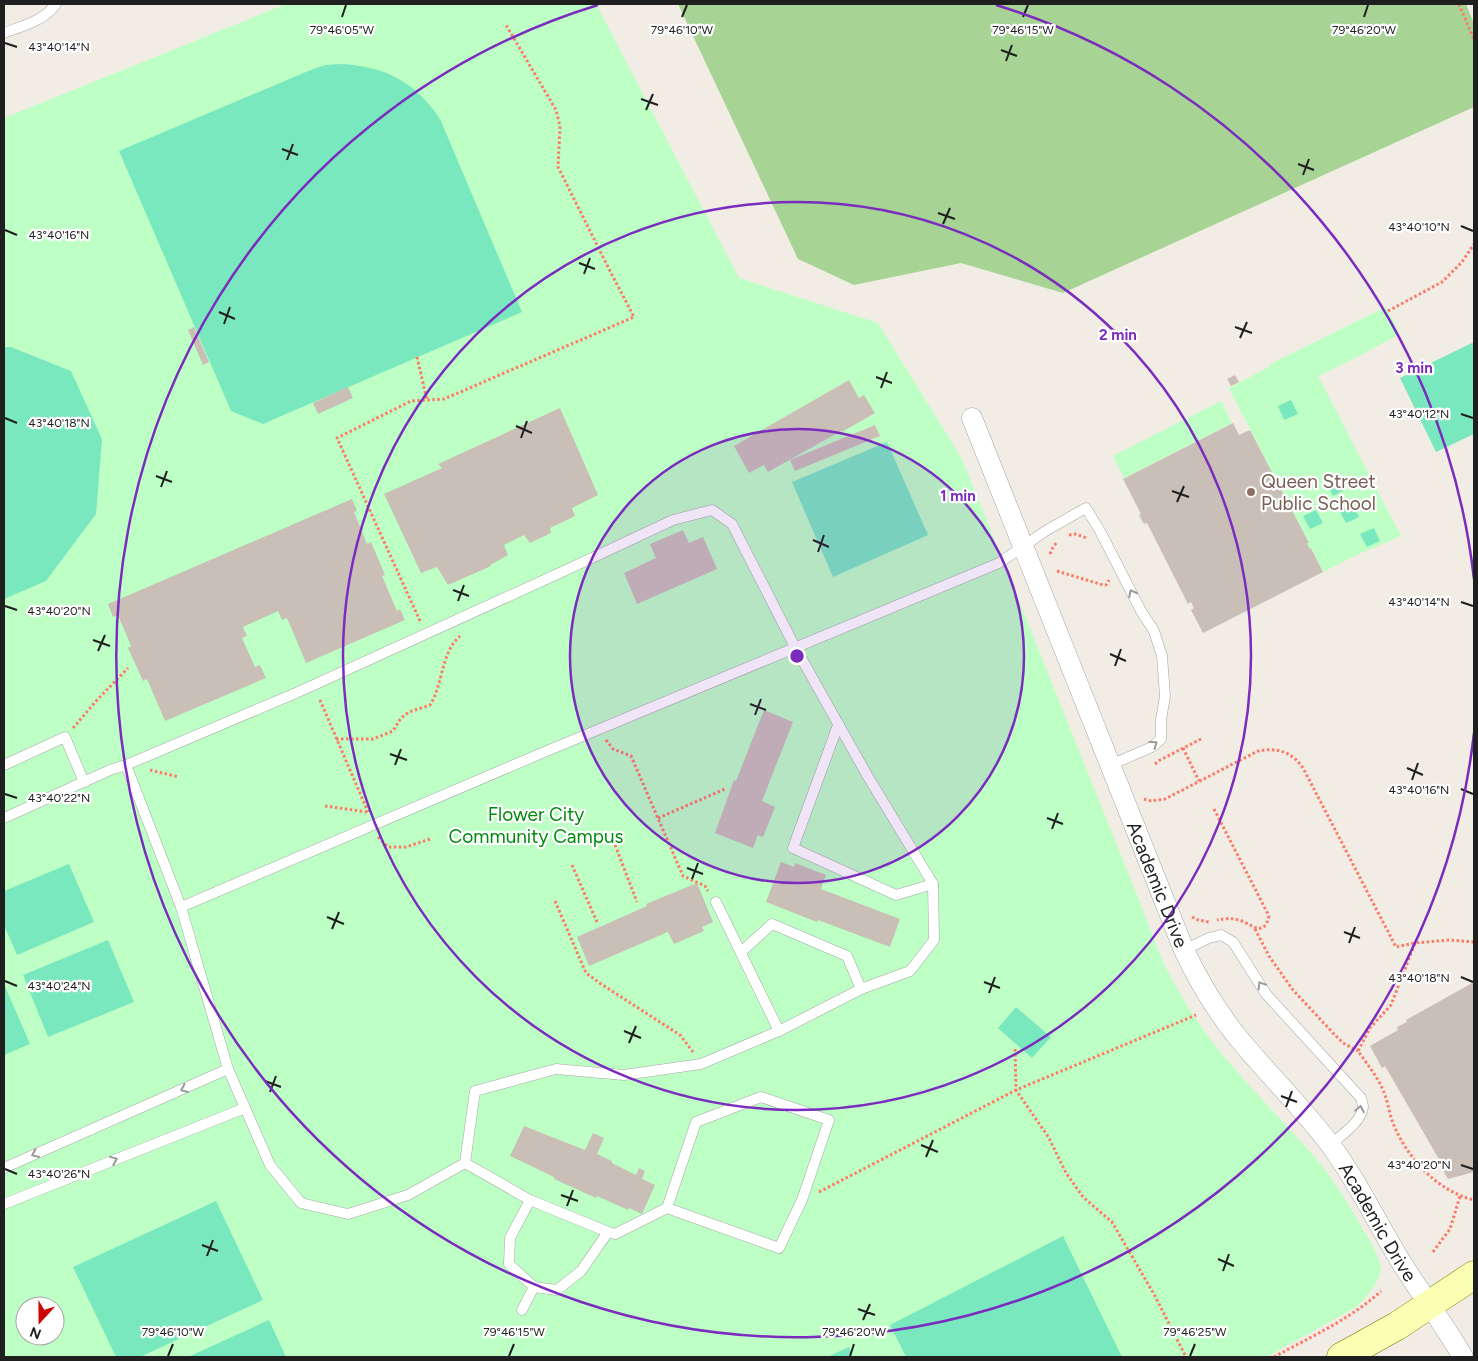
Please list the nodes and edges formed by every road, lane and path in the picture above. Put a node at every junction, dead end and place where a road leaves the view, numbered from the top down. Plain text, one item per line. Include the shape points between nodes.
1 (56, 4) edge
2 (1459, 4) edge
3 (506, 25) dead end
4 (4, 33) edge
5 (1474, 40) edge
6 (1474, 244) edge
7 (1388, 311) dead end
8 (418, 357) dead end
9 (427, 400) junction
10 (972, 418) dead end
11 (1068, 536) dead end
12 (1060, 540) dead end
13 (1089, 540) dead end
14 (1023, 546) junction
15 (1050, 554) dead end
16 (1057, 571) dead end
17 (1109, 577) dead end
18 (420, 621) dead end
19 (460, 635) dead end
20 (795, 647) junction
21 (128, 668) dead end
22 (320, 700) dead end
23 (838, 725) junction
24 (598, 730) junction
25 (65, 738) junction
26 (1203, 738) dead end
27 (336, 739) junction
28 (1183, 748) junction
29 (1155, 764) dead end
30 (4, 765) edge
31 (126, 765) junction
32 (1110, 765) junction
33 (1199, 781) junction
34 (84, 782) junction
35 (725, 789) dead end
36 (1144, 799) dead end
37 (324, 806) dead end
38 (1214, 809) dead end
39 (368, 812) junction
40 (4, 818) edge
41 (658, 818) junction
42 (373, 824) junction
43 (430, 839) dead end
44 (615, 845) dead end
45 (572, 865) dead end
46 (932, 884) junction
47 (556, 901) dead end
48 (637, 902) dead end
49 (716, 902) joint
50 (181, 906) junction
51 (1189, 915) dead end
52 (597, 922) dead end
53 (1255, 929) junction
54 (1474, 942) edge
55 (1415, 943) junction
56 (1184, 950) junction
57 (741, 952) junction
58 (861, 989) junction
59 (1196, 1015) dead end
60 (779, 1031) junction
61 (1015, 1049) dead end
62 (1358, 1051) junction
63 (701, 1064) junction
64 (228, 1069) junction
65 (1016, 1090) junction
66 (245, 1108) junction
67 (1330, 1145) junction
68 (465, 1163) junction
69 (4, 1168) edge
70 (1460, 1196) junction
71 (530, 1200) junction
72 (802, 1200) junction
73 (1474, 1200) edge
74 (4, 1204) edge
75 (667, 1208) junction
76 (608, 1232) junction
77 (1433, 1252) dead end
78 (1474, 1275) edge
79 (534, 1288) junction
80 (1381, 1290) dead end
81 (1429, 1304) junction
82 (522, 1310) dead end
83 (1186, 1357) edge
84 (1274, 1357) edge
85 (1341, 1357) edge
86 (1463, 1357) edge

1 - 4 lane via 42,17
2 - 5 path
3 - 9 path via 556,110 560,126 558,167 634,317 444,399
6 - 7 path via 1442,282
8 - 9 path
9 - 18 path via 411,401 337,438
10 - 14 street, Academic Drive
11 - 13 path via 1080,535
12 - 15 path
14 - 20 lane via 999,562
14 - 32 street, Academic Drive
32 -> 14 lane via 1152,747 1161,739 1165,696 1162,656 1154,630 1086,508
16 - 17 path via 1104,585 1109,582
19 - 27 path via 447,657 430,704 409,712 392,731 373,739
20 - 23 lane
20 - 24 lane
20 - 31 lane via 732,524 712,510 674,520 296,693
21 - 25 path
22 - 27 path
23 - 46 lane
23 - 46 lane via 793,848 896,895
24 - 41 path via 613,749 631,756
24 - 42 lane
25 - 30 lane
25 - 34 lane
26 - 28 path
27 - 39 path
28 - 29 path
28 - 33 path
31 - 34 lane
31 - 50 lane
32 - 56 street, Academic Drive
33 - 36 path via 1165,799 1151,802
33 - 55 path via 1266,750 1282,751 1297,760 1396,947
34 - 40 lane
35 - 41 path
37 - 39 path
38 - 53 path via 1269,916 1267,923
39 - 42 path
41 - 49 path via 683,876 704,886
42 - 43 path via 378,839 388,847 406,847
42 - 50 lane
44 - 48 path
45 - 52 path
46 - 58 lane via 934,940 910,971
47 - 63 path via 586,973 680,1035
49 - 57 lane
50 - 64 lane
51 - 53 path via 1210,922 1234,919
53 - 62 path via 1269,956 1294,990 1343,1043
54 - 55 path
55 - 62 path via 1391,1005 1370,1028
56 - 67 street, Academic Drive via 1211,1000 1232,1029
67 -> 56 lane via 1353,1125 1363,1107 1362,1098 1266,994 1233,942 1221,935
57 - 58 lane via 772,924 847,956
57 - 60 lane
58 - 60 lane
59 - 65 path
60 - 63 lane
61 - 65 path
62 - 70 path via 1384,1091 1397,1134 1411,1155 1432,1177
63 - 68 lane via 624,1075 556,1069 475,1091
64 - 66 lane
64 -> 69 lane
65 - 72 path
65 - 83 path via 1083,1197 1112,1222
66 - 68 lane via 270,1165 301,1204 348,1214 408,1195
74 -> 66 lane
67 - 81 street, Academic Drive
68 - 71 lane
70 - 73 path
70 - 77 path via 1450,1229
71 - 76 lane
71 - 79 lane via 510,1238 509,1264
72 - 75 lane via 780,1248
72 - 75 lane via 828,1120 761,1097 696,1122
75 - 76 lane via 615,1234
76 - 79 lane via 581,1271 557,1290
78 - 81 main road
79 - 82 lane
80 - 84 path via 1355,1311
81 - 85 main road
81 - 86 street, Academic Drive

